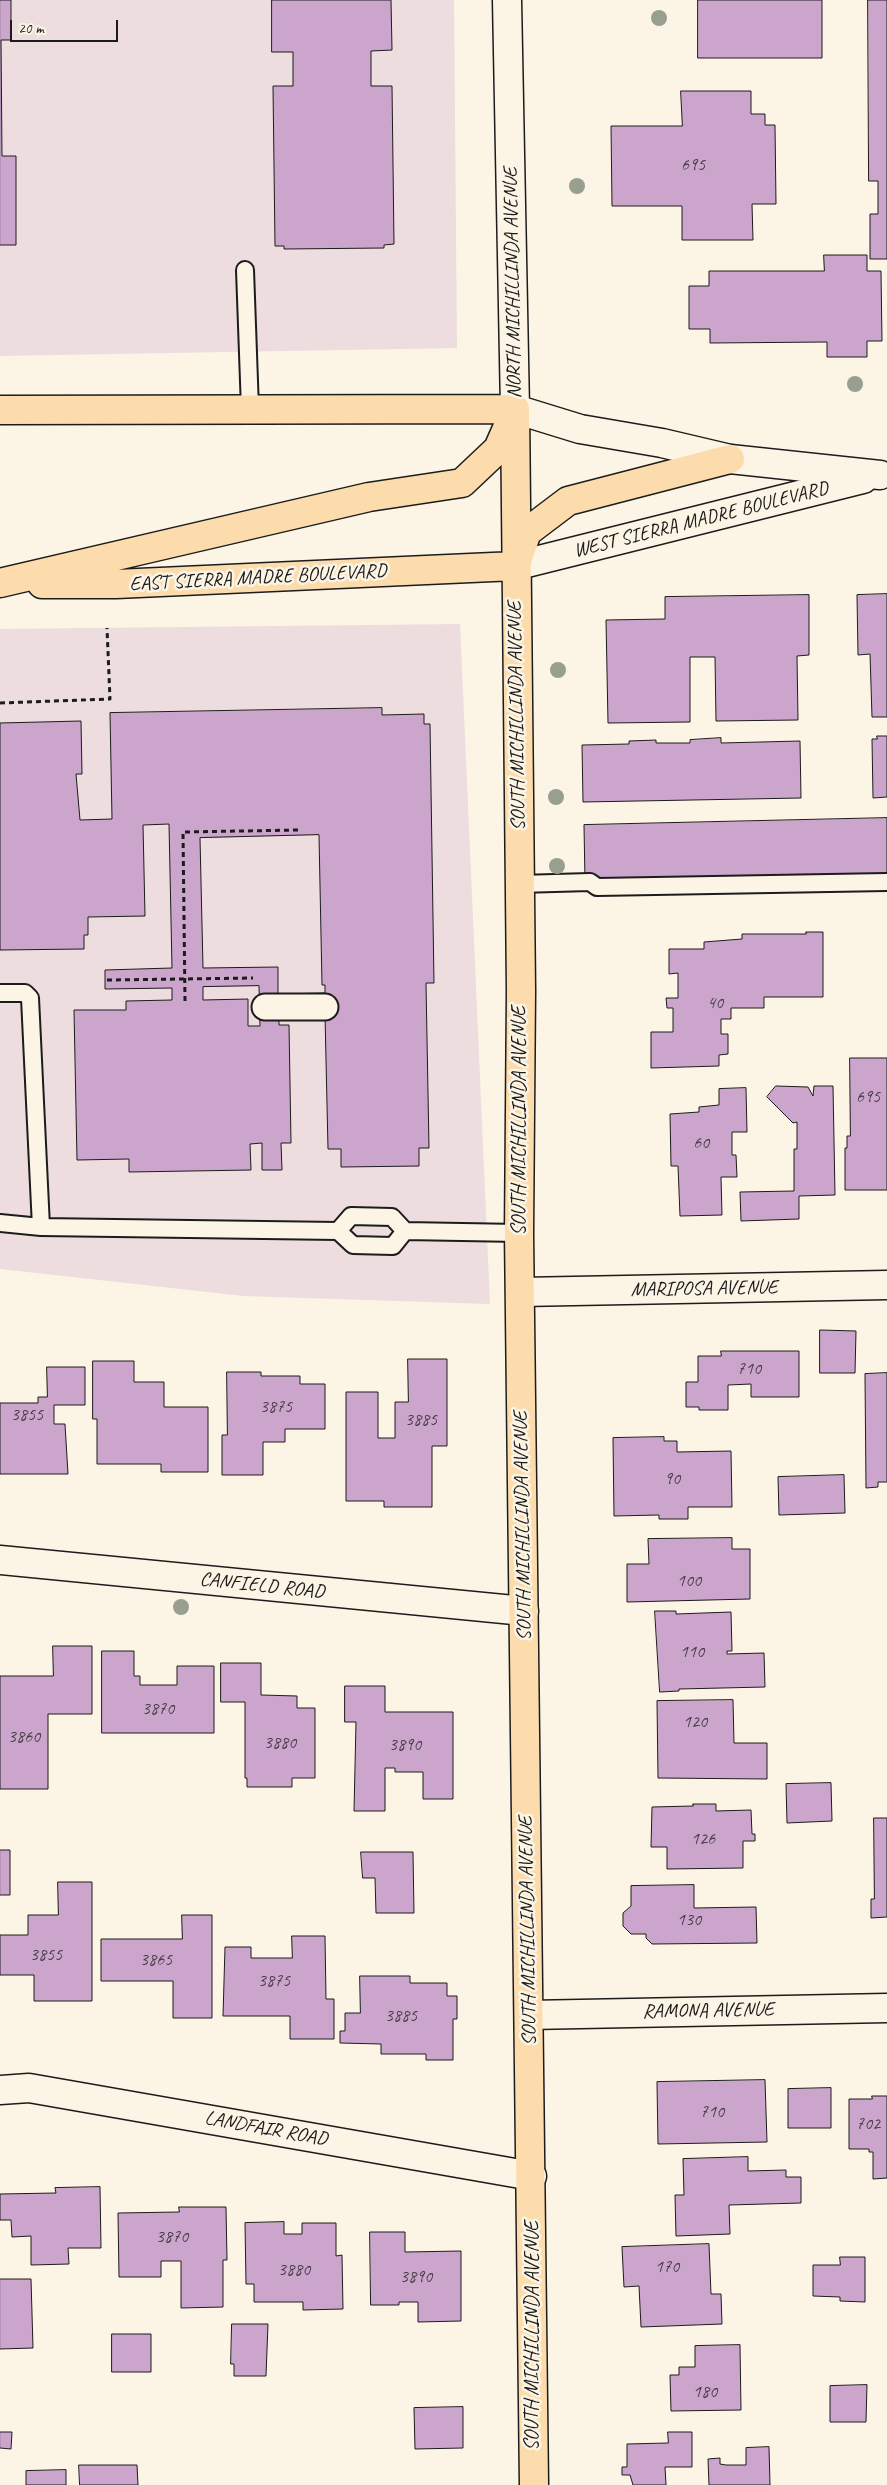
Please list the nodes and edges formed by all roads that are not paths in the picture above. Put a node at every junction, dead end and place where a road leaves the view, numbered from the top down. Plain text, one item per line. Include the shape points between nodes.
1 (507, 0) edge
2 (245, 270) dead end
3 (250, 409) junction
4 (515, 409) junction
5 (0, 410) edge
6 (730, 459) junction
7 (883, 475) edge
8 (515, 566) junction
9 (0, 584) edge
10 (887, 882) edge
11 (519, 884) junction
12 (0, 993) edge
13 (265, 1007) road end
14 (325, 1007) dead end
15 (0, 1224) edge
16 (41, 1227) junction
17 (338, 1231) junction
18 (405, 1231) junction
19 (519, 1233) junction
20 (887, 1285) edge
21 (521, 1292) junction
22 (0, 1560) edge
23 (524, 1611) junction
24 (887, 2008) edge
25 (529, 2015) junction
26 (0, 2090) edge
27 (532, 2176) junction
28 (534, 2485) edge

1 - 4 street, NORTH MICHILLINDA AVENUE
2 - 3 lane
3 - 4 main road
3 - 5 main road
4 - 6 street via 580,429
4 - 8 main road, NORTH MICHILLINDA AVENUE
4 - 9 main road via 498,449 462,483 369,497
6 - 7 street
6 - 8 main road via 563,504 527,532
7 - 8 street, WEST SIERRA MADRE BOULEVARD
8 - 9 main road, EAST SIERRA MADRE BOULEVARD via 116,584
8 - 11 main road, SOUTH MICHILLINDA AVENUE
10 - 11 lane via 597,887 590,882
11 - 19 main road, SOUTH MICHILLINDA AVENUE
12 - 16 lane via 25,993 30,998
13 - 14 street
15 - 16 lane
16 - 17 lane
17 - 18 lane via 353,1245 393,1246
17 - 18 lane via 351,1216 370,1216 392,1217
18 - 19 lane
19 - 21 main road, SOUTH MICHILLINDA AVENUE
20 - 21 street, MARIPOSA AVENUE
21 - 23 main road, SOUTH MICHILLINDA AVENUE
22 - 23 street, CANFIELD ROAD
23 - 25 main road, SOUTH MICHILLINDA AVENUE
24 - 25 street, RAMONA AVENUE
25 - 27 main road, SOUTH MICHILLINDA AVENUE
26 - 27 street, LANDFAIR ROAD via 29,2088
27 - 28 main road, SOUTH MICHILLINDA AVENUE

